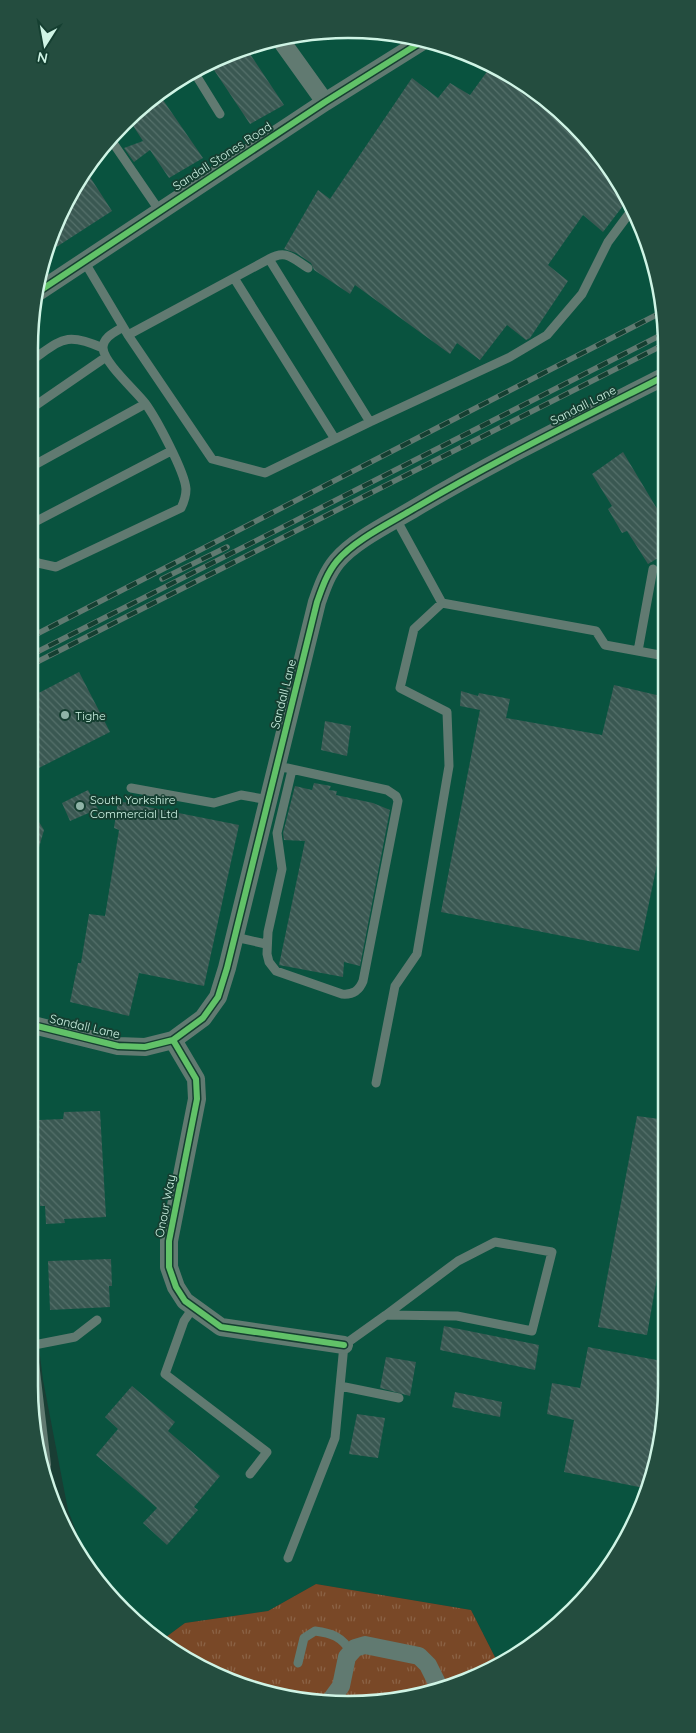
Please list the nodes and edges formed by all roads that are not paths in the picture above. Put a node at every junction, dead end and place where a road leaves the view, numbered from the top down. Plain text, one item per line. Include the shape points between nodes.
1 (283, 44) edge
2 (416, 45) edge
3 (197, 77) edge
4 (325, 102) junction
5 (220, 114) dead end
6 (114, 144) edge
7 (160, 210) junction
8 (628, 215) edge
9 (269, 259) junction
10 (84, 261) junction
11 (308, 268) dead end
12 (234, 278) junction
13 (43, 289) edge
14 (122, 326) junction
15 (128, 335) junction
16 (103, 348) junction
17 (38, 356) edge
18 (106, 357) junction
19 (658, 380) edge
20 (38, 404) edge
21 (146, 404) junction
22 (370, 422) junction
23 (335, 439) junction
24 (171, 451) junction
25 (38, 463) edge
26 (396, 519) junction
27 (38, 520) edge
28 (38, 563) edge
29 (653, 569) dead end
30 (442, 603) junction
31 (638, 651) junction
32 (658, 655) edge
33 (284, 768) junction
34 (131, 788) dead end
35 (269, 800) junction
36 (235, 937) junction
37 (266, 944) junction
38 (38, 1026) edge
39 (173, 1040) junction
40 (376, 1083) dead end
41 (193, 1308) junction
42 (386, 1316) junction
43 (97, 1320) dead end
44 (38, 1344) edge
45 (344, 1345) junction
46 (340, 1386) junction
47 (399, 1398) dead end
48 (250, 1474) dead end
49 (288, 1558) dead end
50 (351, 1652) junction
51 (298, 1663) dead end
52 (436, 1682) edge
53 (334, 1695) edge

1 - 4 street
2 - 4 street, Sandall Stones Road
3 - 5 lane
4 - 7 street, Sandall Stones Road
6 - 7 lane
7 - 10 street, Sandall Stones Road
8 - 22 lane via 608,242 582,294 547,335 510,357
9 - 11 lane via 285,254
9 - 12 lane
9 - 22 lane
10 - 13 street, Sandall Stones Road
10 - 14 lane
12 - 15 lane
12 - 23 lane
14 - 15 lane
14 - 16 lane via 107,337
15 - 23 lane via 212,459 265,473
16 - 17 lane via 81,338 70,338
16 - 18 lane
18 - 20 lane
18 - 21 lane
19 - 26 street, Sandall Lane via 485,466
21 - 24 lane
21 - 25 lane
22 - 23 lane
24 - 27 lane
24 - 28 lane via 183,474 186,489 181,508 56,567
26 - 30 lane
26 - 33 street, Sandall Lane via 337,561 324,583 317,602
29 - 31 lane
30 - 31 lane via 596,631 606,645
30 - 40 lane via 414,629 400,688 447,712 449,766 417,954 395,986
31 - 32 lane
33 - 35 street, Sandall Lane
33 - 37 lane via 277,832 282,869
33 - 37 lane via 387,790 396,796 398,808 363,980 357,991 342,994 276,971 269,962
34 - 35 lane via 214,803 241,795
35 - 36 street, Sandall Lane
36 - 37 lane
36 - 39 street, Sandall Lane via 218,997 204,1018
38 - 39 street, Sandall Lane via 118,1046 145,1047
39 - 41 street, Onour Way via 196,1079 198,1098 169,1241 170,1267 176,1287 184,1301
41 - 45 street, Onour Way via 221,1327
41 - 48 lane via 184,1321 165,1374 267,1452
42 - 42 lane via 458,1260 495,1242 552,1252 532,1331 457,1316
42 - 45 lane
43 - 44 lane via 75,1337
45 - 46 lane
46 - 47 lane
46 - 49 lane via 335,1438
50 - 51 lane via 335,1635 315,1631 304,1638
50 - 52 street via 365,1645 414,1654 428,1665
50 - 53 street

